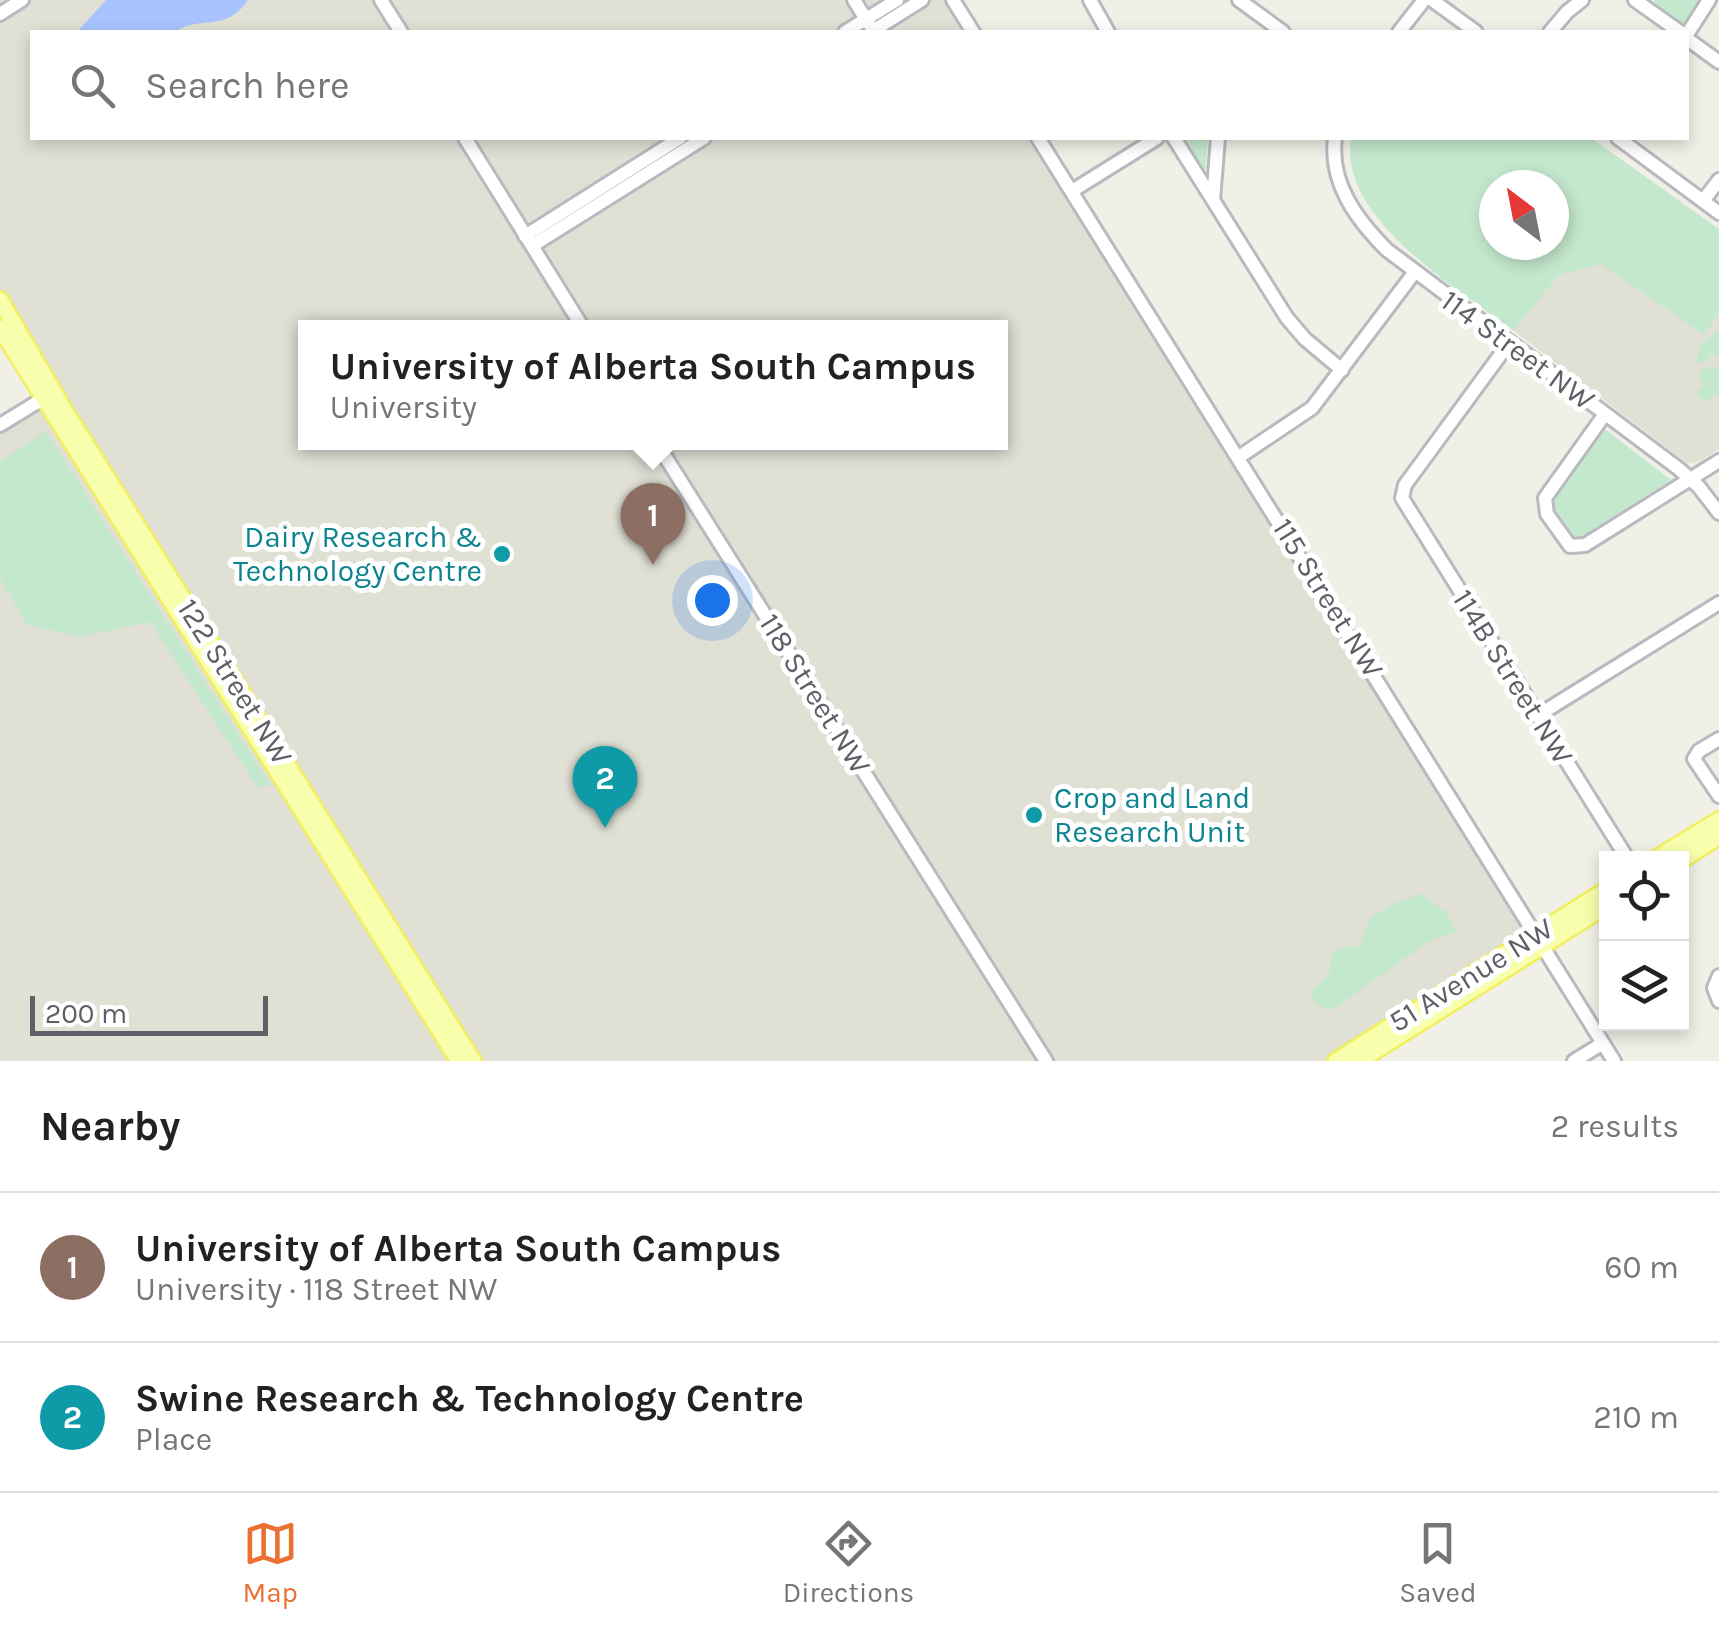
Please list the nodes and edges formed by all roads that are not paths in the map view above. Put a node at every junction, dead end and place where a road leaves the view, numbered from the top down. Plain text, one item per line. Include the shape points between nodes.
1 (22, 0) edge
2 (381, 0) edge
3 (854, 0) edge
4 (897, 0) edge
5 (922, 0) edge
6 (953, 0) edge
7 (1090, 0) edge
8 (1240, 0) edge
9 (1424, 0) edge
10 (1432, 0) edge
11 (1582, 0) edge
12 (1634, 0) edge
13 (1709, 0) edge
14 (0, 14) edge
15 (870, 28) edge
16 (400, 30) edge
17 (972, 30) edge
18 (1107, 30) edge
19 (1280, 30) edge
20 (1401, 30) edge
21 (1473, 30) edge
22 (1552, 30) edge
23 (1677, 30) edge
24 (1689, 32) edge
25 (1689, 39) edge
26 (1719, 62) edge
27 (466, 140) edge
28 (677, 140) edge
29 (701, 140) edge
30 (1039, 140) edge
31 (1154, 140) edge
32 (1175, 140) edge
33 (1218, 140) edge
34 (1335, 140) edge
35 (1621, 140) edge
36 (1719, 180) edge
37 (1072, 191) junction
38 (1213, 200) junction
39 (1704, 201) junction
40 (1719, 213) edge
41 (528, 241) junction
42 (1414, 273) junction
43 (0, 300) edge
44 (579, 320) edge
45 (0, 328) edge
46 (1510, 344) junction
47 (1342, 370) junction
48 (48, 396) junction
49 (1605, 414) junction
50 (0, 425) edge
51 (661, 450) edge
52 (1239, 457) junction
53 (1719, 461) edge
54 (1690, 479) junction
55 (1719, 513) edge
56 (1719, 603) edge
57 (1537, 716) junction
58 (1719, 739) edge
59 (1719, 796) edge
60 (1719, 820) edge
61 (1719, 836) edge
62 (1623, 851) edge
63 (1668, 851) edge
64 (1689, 855) edge
65 (1599, 895) edge
66 (1599, 910) edge
67 (1540, 939) junction
68 (1717, 979) edge
69 (1719, 1000) edge
70 (1603, 1043) junction
71 (1340, 1060) edge
72 (459, 1061) edge
73 (473, 1061) edge
74 (1046, 1061) edge
75 (1359, 1061) edge
76 (1574, 1061) edge
77 (1614, 1061) edge

1 - 14 street
2 - 16 street
3 - 15 street
4 - 15 street
5 - 15 street
6 - 17 street
7 - 18 street
8 - 19 street
9 - 20 street
10 - 21 street
11 - 22 street
12 - 23 street
13 - 24 street
25 - 26 street
27 - 41 street
28 - 41 street
29 - 41 street
30 - 37 street, 115 Street NW
31 - 37 street
32 - 38 street
33 - 38 street
34 - 42 street, 114 Street NW via 1340,186 1363,223
35 - 39 street
36 - 39 street
37 - 52 street, 115 Street NW
38 - 47 street via 1296,330
39 - 40 street
41 - 44 street
42 - 46 street, 114 Street NW
42 - 47 street
43 - 48 main road, 122 Street NW
45 - 48 main road, 122 Street NW
46 - 49 street, 114 Street NW
46 - 57 street, 114B Street NW via 1402,494
47 - 52 street via 1307,413
48 - 50 street
48 - 72 main road, 122 Street NW
48 - 73 main road, 122 Street NW
49 - 54 street, 114 Street NW
49 - 54 street via 1544,502 1564,542 1585,545
51 - 74 street, 118 Street NW
52 - 67 street, 115 Street NW
53 - 54 street
54 - 55 street, 114 Street NW
56 - 57 street
57 - 62 street, 114B Street NW
58 - 59 street via 1694,759
60 - 63 main road
61 - 64 main road
65 - 67 main road, 51 Avenue NW
66 - 67 main road, 51 Avenue NW
67 - 70 street, 115 Street NW
67 - 71 main road, 51 Avenue NW
67 - 75 main road, 51 Avenue NW
68 - 69 street
70 - 76 street
70 - 77 street, 115 Street NW

